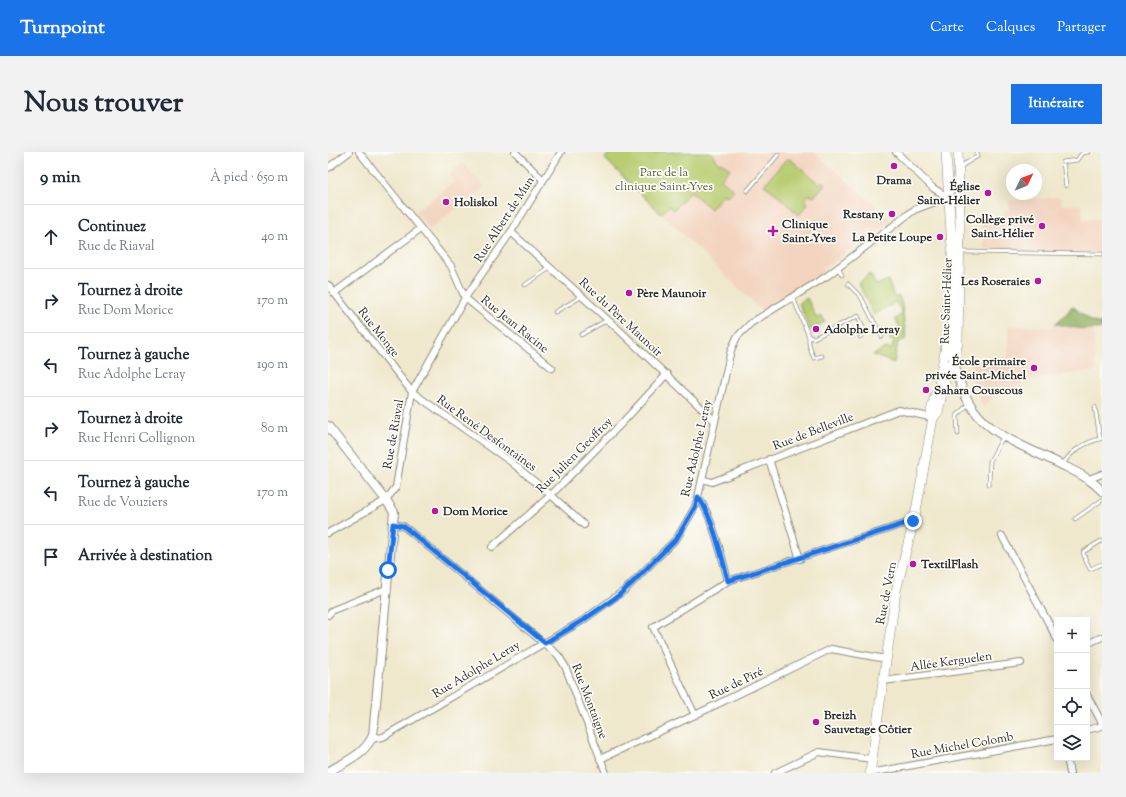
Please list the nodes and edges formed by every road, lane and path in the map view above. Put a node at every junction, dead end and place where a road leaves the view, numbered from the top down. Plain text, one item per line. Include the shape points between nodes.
1 (349, 152) edge
2 (359, 152) edge
3 (515, 152) edge
4 (560, 152) edge
5 (896, 152) edge
6 (946, 152) edge
7 (958, 152) edge
8 (977, 152) edge
9 (1088, 152) edge
10 (778, 155) dead end
11 (328, 168) edge
12 (959, 171) junction
13 (543, 180) junction
14 (1066, 186) dead end
15 (747, 191) dead end
16 (949, 198) junction
17 (960, 198) junction
18 (420, 229) junction
19 (511, 232) junction
20 (960, 252) junction
21 (1102, 254) edge
22 (550, 268) junction
23 (838, 268) junction
24 (842, 275) dead end
25 (848, 284) dead end
26 (524, 285) dead end
27 (328, 286) edge
28 (334, 293) junction
29 (582, 296) junction
30 (793, 297) junction
31 (465, 298) junction
32 (950, 305) junction
33 (555, 312) dead end
34 (608, 319) junction
35 (581, 336) dead end
36 (809, 337) junction
37 (860, 337) dead end
38 (882, 337) dead end
39 (822, 356) dead end
40 (954, 361) junction
41 (552, 368) dead end
42 (667, 374) junction
43 (412, 392) junction
44 (968, 403) junction
45 (1095, 407) dead end
46 (933, 418) junction
47 (715, 421) junction
48 (328, 426) edge
49 (958, 434) dead end
50 (1003, 437) junction
51 (1101, 439) edge
52 (769, 459) junction
53 (1062, 465) junction
54 (1102, 474) edge
55 (702, 479) junction
56 (1089, 479) junction
57 (989, 484) dead end
58 (1102, 491) edge
59 (551, 495) junction
60 (698, 497) junction
61 (386, 500) junction
62 (1102, 500) edge
63 (1075, 519) dead end
64 (913, 521) junction
65 (393, 524) junction
66 (584, 525) dead end
67 (328, 533) edge
68 (1002, 536) dead end
69 (1101, 542) dead end
70 (492, 547) dead end
71 (800, 559) junction
72 (1102, 564) edge
73 (728, 581) junction
74 (386, 589) junction
75 (328, 615) edge
76 (1054, 633) edge
77 (1102, 637) edge
78 (545, 643) junction
79 (1090, 643) edge
80 (886, 659) junction
81 (1021, 663) dead end
82 (883, 681) junction
83 (1090, 701) edge
84 (695, 715) junction
85 (1102, 724) edge
86 (1090, 729) edge
87 (371, 739) junction
88 (1054, 740) edge
89 (872, 759) junction
90 (600, 760) junction
91 (1068, 761) edge
92 (328, 772) edge
93 (606, 773) edge
94 (775, 773) edge
95 (870, 773) edge
96 (1070, 773) edge

1 - 11 street
2 - 18 street
3 - 13 street
4 - 13 street, Rue Albert de Mun
5 - 16 street via 933,188
6 - 16 main road, Rue Saint-Hélier
7 - 12 main road, Rue Saint-Hélier
8 - 12 lane via 978,156
9 - 14 lane via 1077,160 1063,162
10 - 15 lane
12 - 17 main road, Rue Saint-Hélier
13 - 19 street, Rue Albert de Mun
16 - 17 street, Rue Adolphe Leray
16 - 23 street, Rue Adolphe Leray via 914,210
16 - 32 main road, Rue Saint-Hélier via 952,248
17 - 20 main road, Rue Saint-Hélier
18 - 28 street
18 - 31 street via 451,266
19 - 22 street, Rue du Père Maunoir
19 - 31 street, Rue Albert de Mun
20 - 21 lane
20 - 40 main road, Rue Saint-Hélier via 958,342
22 - 26 lane
22 - 29 street, Rue du Père Maunoir
23 - 24 lane
23 - 30 street, Rue Adolphe Leray
25 - 38 lane via 861,297
27 - 28 street, Rue Monge
28 - 43 street, Rue Monge
29 - 33 lane
29 - 34 street, Rue du Père Maunoir
30 - 36 lane
30 - 47 street, Rue Adolphe Leray via 747,326 737,337 731,350
31 - 41 street, Rue Jean Racine
31 - 43 street, Rue de Riaval
32 - 40 main road, Rue Saint-Hélier via 951,348
32 - 46 main road, Rue de Vern via 945,352 931,411
34 - 35 lane
34 - 42 street, Rue du Père Maunoir
36 - 37 lane via 814,338 858,316 865,332
36 - 39 lane via 814,358
40 - 44 street via 959,384
40 - 46 main road, Rue de Vern via 950,364 938,412
42 - 47 street, Rue du Père Maunoir
42 - 59 street, Rue Julien Geoffroy
43 - 59 street, Rue René Desfontaines via 511,462
43 - 61 street, Rue de Riaval via 396,487
44 - 49 lane via 957,416
44 - 50 street via 980,418
45 - 51 lane
46 - 52 street, Rue de Belleville via 899,410
46 - 64 main road, Rue de Vern
47 - 55 street, Rue Adolphe Leray
48 - 61 street
50 - 53 street
50 - 57 lane via 990,461
51 - 53 lane via 1079,447
52 - 55 street, Rue de Belleville via 712,482
52 - 71 street
53 - 56 street
54 - 56 street
55 - 60 street, Rue Adolphe Leray
56 - 58 street
59 - 66 street, Rue René Desfontaines
59 - 70 street, Rue Julien Geoffroy
60 - 73 street via 710,521
60 - 78 street, Rue Adolphe Leray via 677,538 631,584 582,621
61 - 65 street via 394,512
61 - 67 street
62 - 63 lane
64 - 71 street
64 - 80 main road, Rue de Vern via 896,591
65 - 74 street
65 - 78 street, Rue Montaigne via 403,526 412,533
68 - 76 street
69 - 72 lane via 1083,552 1090,569
71 - 73 street
73 - 84 street via 653,627
74 - 75 street via 333,610
74 - 87 street
77 - 79 street
78 - 87 street, Rue Adolphe Leray via 383,737
78 - 90 street, Rue Montaigne via 562,660
80 - 82 main road, Rue de Vern
80 - 84 street, Rue de Piré via 831,649
81 - 82 street, Allée Kerguelen
82 - 89 main road, Rue de Vern
83 - 85 street
84 - 90 street, Rue de Piré
85 - 86 street
87 - 92 street, Rue Adolphe Leray via 365,748
88 - 95 street, Rue Michel Colomb
89 - 94 street via 819,752
89 - 95 main road, Rue de Vern
90 - 93 street, Rue Montaigne
91 - 96 street

